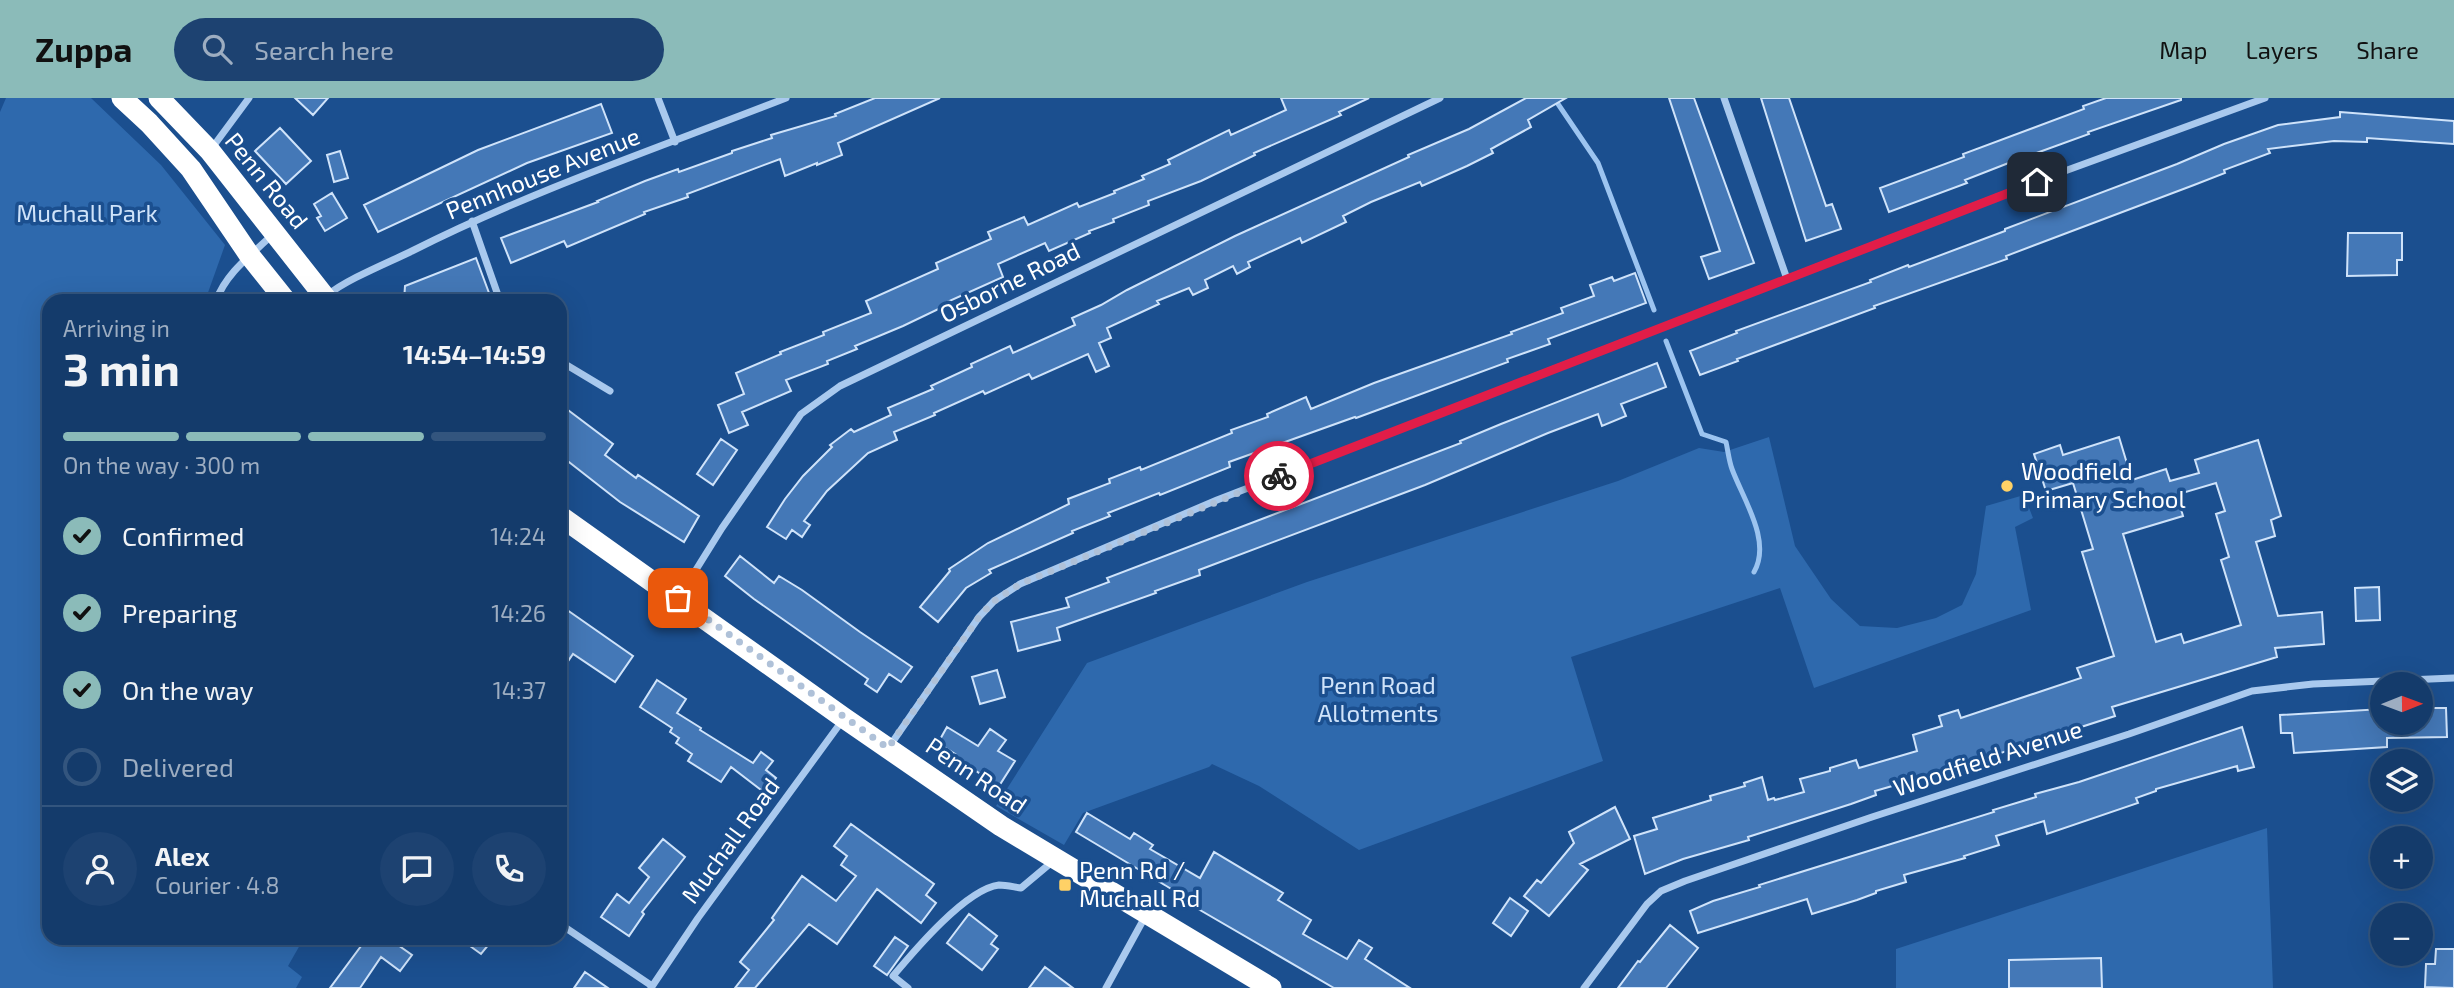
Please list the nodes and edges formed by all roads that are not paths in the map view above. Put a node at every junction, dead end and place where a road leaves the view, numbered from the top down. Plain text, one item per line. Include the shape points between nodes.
1 (122, 98) edge
2 (159, 98) edge
3 (249, 98) edge
4 (658, 98) edge
5 (786, 98) edge
6 (1440, 98) edge
7 (1724, 98) edge
8 (2265, 98) edge
9 (675, 142) junction
10 (210, 151) junction
11 (472, 221) junction
12 (274, 233) junction
13 (250, 256) junction
14 (1787, 279) junction
15 (218, 294) edge
16 (280, 294) edge
17 (320, 294) edge
18 (330, 294) edge
19 (498, 294) edge
20 (567, 365) edge
21 (610, 391) dead end
22 (567, 521) edge
23 (678, 598) junction
24 (2454, 678) edge
25 (845, 718) junction
26 (888, 748) junction
27 (1056, 859) junction
28 (1147, 914) junction
29 (567, 929) edge
30 (652, 987) edge
31 (908, 988) edge
32 (1106, 988) edge
33 (1271, 988) edge
34 (1584, 988) edge

1 - 13 highway, Penn Road via 191,169
2 - 10 highway, Penn Road
3 - 10 street
4 - 9 street
5 - 9 street, Pennhouse Avenue
6 - 23 street, Osborne Road via 840,386 801,414
7 - 14 street
8 - 14 street
9 - 11 street, Pennhouse Avenue
10 - 12 highway, Penn Road
11 - 18 street, Pennhouse Avenue
11 - 19 street
12 - 13 street
12 - 17 highway, Penn Road
13 - 15 street
13 - 16 highway, Penn Road
14 - 26 street via 1217,500 1020,584 979,617
20 - 21 street
22 - 23 highway, Penn Road
23 - 25 highway, Penn Road
24 - 34 street, Woodfield Avenue via 2252,691 1685,881 1661,891 1647,904
25 - 26 highway, Penn Road
25 - 30 street, Muchall Road
26 - 27 highway, Penn Road
27 - 28 highway, Penn Road
27 - 31 street via 1021,888 998,885 954,912 893,976
28 - 32 street
28 - 33 highway, Penn Road
29 - 30 street

